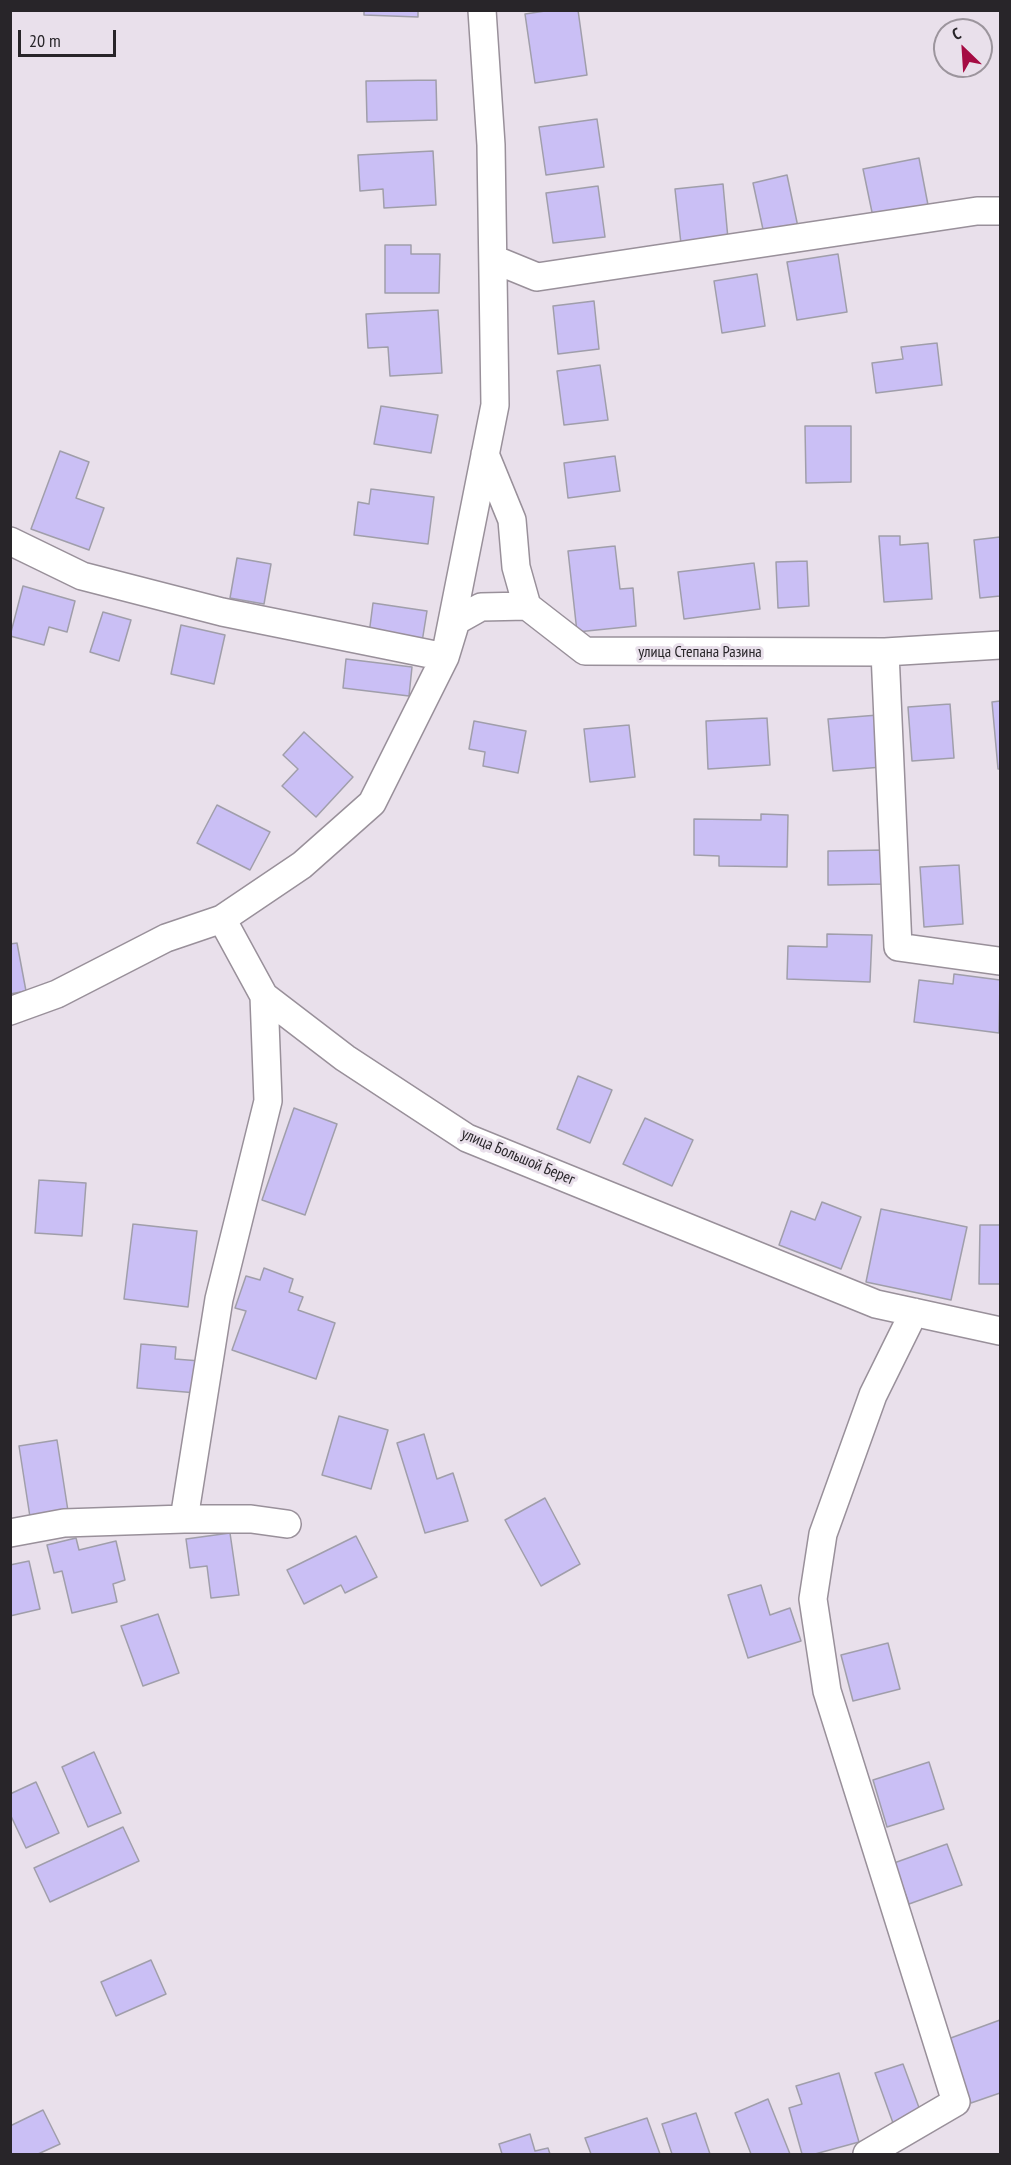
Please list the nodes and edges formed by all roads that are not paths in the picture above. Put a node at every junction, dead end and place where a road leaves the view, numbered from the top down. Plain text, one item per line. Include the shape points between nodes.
1 (482, 10) edge
2 (1000, 211) edge
3 (493, 259) junction
4 (485, 454) junction
5 (10, 541) edge
6 (527, 606) junction
7 (1000, 645) edge
8 (885, 652) junction
9 (445, 657) junction
10 (222, 919) junction
11 (999, 961) dead end
12 (264, 996) junction
13 (10, 1011) edge
14 (914, 1312) junction
15 (1000, 1331) edge
16 (184, 1519) junction
17 (287, 1524) dead end
18 (10, 1533) edge
19 (867, 2154) edge

1 - 3 street via 491,145
2 - 3 street via 977,211 537,277
3 - 4 street via 495,405
4 - 6 street via 512,520 516,567
4 - 9 street
5 - 9 street via 82,576 222,612
6 - 8 street, улица Степана Разина via 585,651
6 - 9 street via 481,607 456,621
7 - 8 street, улица Степана Разина
8 - 11 street via 898,947
9 - 10 street via 372,803 302,865
10 - 12 street, улица Большой Берег
10 - 13 street via 166,938 57,994
12 - 14 street, улица Большой Берег via 345,1058 467,1138 876,1304
12 - 16 street via 268,1101 219,1299
14 - 15 street, улица Большой Берег
14 - 19 street via 873,1395 823,1534 813,1599 827,1691 956,2102
16 - 17 street via 251,1519
16 - 18 street via 64,1523

